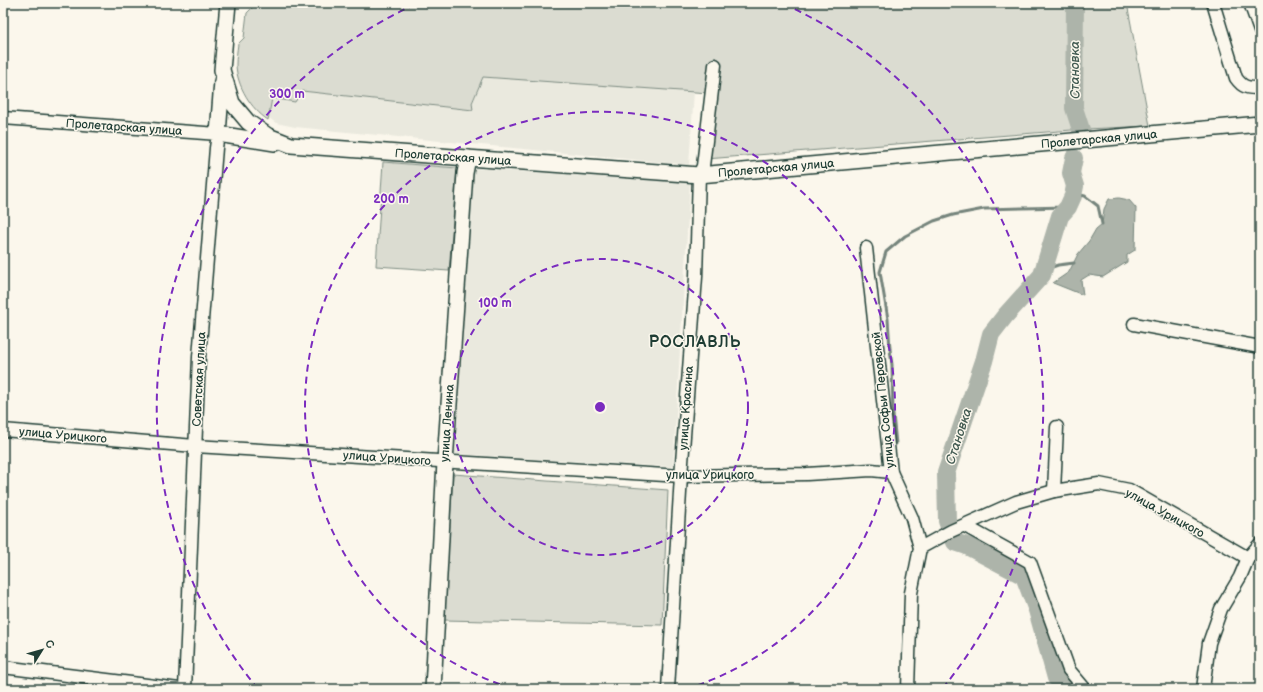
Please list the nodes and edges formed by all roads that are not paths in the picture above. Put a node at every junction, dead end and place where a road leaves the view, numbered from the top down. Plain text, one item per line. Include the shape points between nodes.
1 (228, 3) edge
2 (1213, 3) edge
3 (1250, 3) edge
4 (1260, 31) edge
5 (715, 65) dead end
6 (222, 70) junction
7 (1260, 88) edge
8 (232, 103) joint
9 (3, 118) edge
10 (1260, 124) edge
11 (218, 134) junction
12 (292, 145) junction
13 (468, 158) junction
14 (699, 175) junction
15 (866, 248) dead end
16 (1134, 324) dead end
17 (1260, 347) edge
18 (1057, 427) dead end
19 (3, 430) edge
20 (195, 446) junction
21 (445, 462) junction
22 (890, 472) junction
23 (681, 476) junction
24 (1054, 491) junction
25 (965, 526) junction
26 (1260, 544) edge
27 (920, 548) junction
28 (1248, 558) junction
29 (3, 667) edge
30 (179, 689) edge
31 (184, 689) edge
32 (433, 689) edge
33 (668, 689) edge
34 (908, 689) edge
35 (1085, 689) edge
36 (1203, 689) edge

1 - 6 main road, Советская улица
2 - 7 street via 1236,78 1247,88
3 - 4 street
5 - 14 street, улица Красина via 703,166
6 - 8 main road, Советская улица
6 - 11 main road, Советская улица
8 - 12 main road, Пролетарская улица via 248,122 268,136
9 - 11 street, Пролетарская улица
10 - 14 main road, Пролетарская улица
11 - 12 main road, Пролетарская улица
11 - 20 street, Советская улица via 199,356
12 - 13 main road, Пролетарская улица
13 - 14 main road, Пролетарская улица
13 - 21 main road, улица Ленина via 463,196
14 - 23 street, улица Красина via 696,277
15 - 22 street, улица Софьи Перовской
16 - 17 street
18 - 24 street
19 - 20 street, улица Урицкого
20 - 21 street, улица Урицкого
20 - 31 street, Советская улица
21 - 23 street, улица Урицкого
21 - 32 main road, улица Ленина
22 - 23 street, улица Урицкого via 871,470
22 - 27 street, улица Софьи Перовской via 912,518
23 - 33 street, улица Красина
24 - 25 street, улица Урицкого via 1016,502
24 - 28 street, улица Урицкого via 1098,484 1129,490
25 - 27 street, улица Урицкого
25 - 35 street via 1030,562 1069,670
26 - 28 street
27 - 34 street, улица Софьи Перовской via 911,593
28 - 36 street via 1221,609 1209,644
29 - 30 street

